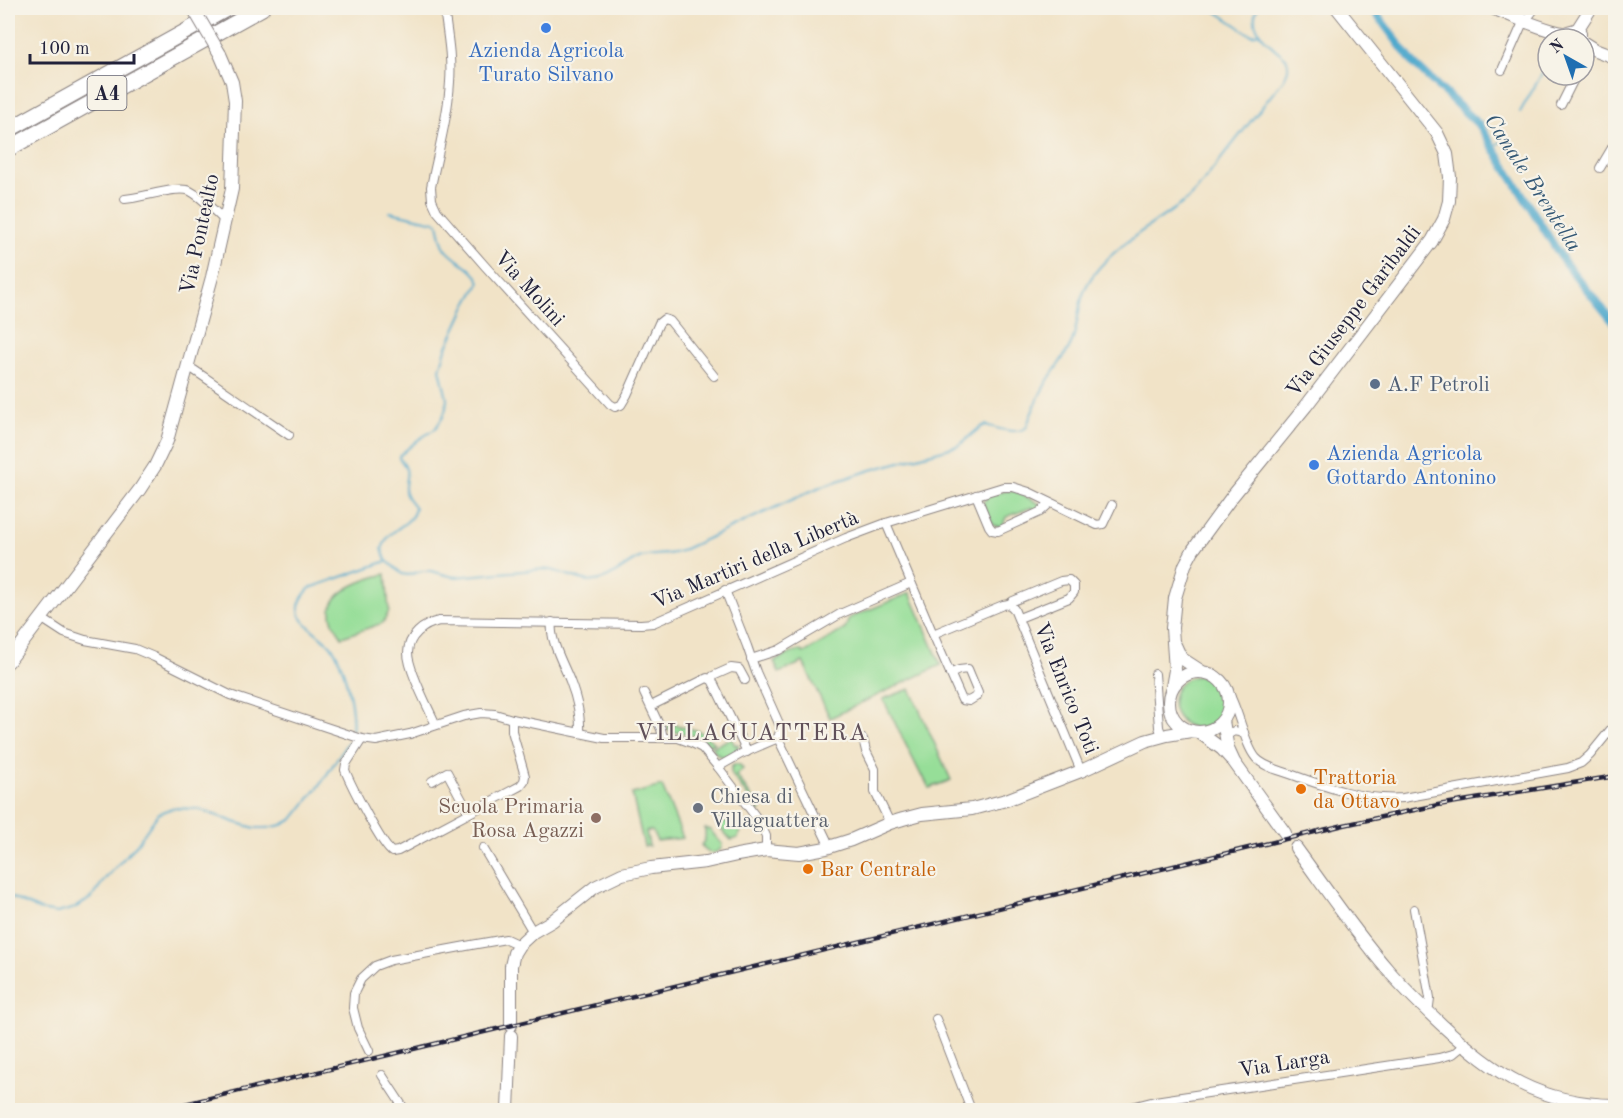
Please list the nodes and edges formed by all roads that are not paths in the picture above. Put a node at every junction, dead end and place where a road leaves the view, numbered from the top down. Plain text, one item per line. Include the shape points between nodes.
1 (193, 8) edge
2 (228, 8) edge
3 (262, 8) edge
4 (444, 8) edge
5 (1337, 8) edge
6 (1492, 8) edge
7 (1534, 8) edge
8 (1591, 8) edge
9 (1524, 20) junction
10 (1541, 27) edge
11 (1584, 27) edge
12 (1596, 50) edge
13 (1616, 58) edge
14 (1502, 70) dead end
15 (1570, 87) edge
16 (1562, 105) dead end
17 (8, 130) edge
18 (1616, 141) edge
19 (8, 149) edge
20 (1600, 168) dead end
21 (125, 199) dead end
22 (226, 219) junction
23 (188, 368) junction
24 (714, 376) dead end
25 (289, 435) dead end
26 (976, 495) junction
27 (1050, 503) junction
28 (1112, 505) dead end
29 (886, 523) junction
30 (911, 583) junction
31 (725, 590) junction
32 (1010, 604) junction
33 (41, 618) junction
34 (1019, 618) junction
35 (552, 622) junction
36 (933, 634) junction
37 (1173, 638) junction
38 (752, 659) junction
39 (8, 662) edge
40 (1201, 671) junction
41 (950, 674) dead end
42 (1155, 674) dead end
43 (712, 680) junction
44 (745, 680) dead end
45 (1172, 687) junction
46 (1227, 690) junction
47 (644, 693) dead end
48 (651, 706) junction
49 (1170, 712) junction
50 (512, 719) junction
51 (1223, 721) junction
52 (1616, 723) edge
53 (436, 725) junction
54 (1196, 732) junction
55 (580, 733) junction
56 (1244, 733) junction
57 (1161, 734) junction
58 (663, 738) junction
59 (778, 738) junction
60 (363, 739) junction
61 (863, 739) dead end
62 (1226, 739) junction
63 (747, 752) junction
64 (1234, 762) junction
65 (718, 767) junction
66 (1081, 771) junction
67 (432, 781) dead end
68 (469, 813) junction
69 (890, 823) junction
70 (1285, 834) dead end
71 (830, 847) junction
72 (483, 848) dead end
73 (1296, 848) dead end
74 (766, 850) junction
75 (1414, 909) dead end
76 (533, 932) junction
77 (519, 945) junction
78 (1426, 1010) junction
79 (936, 1019) dead end
80 (1464, 1045) junction
81 (369, 1051) dead end
82 (382, 1076) dead end
83 (1616, 1105) edge
84 (405, 1110) edge
85 (508, 1110) edge
86 (971, 1110) edge
87 (1120, 1110) edge

1 - 22 main road, Via Pontealto, bridge via 220,54 235,101 232,189
2 - 17 highway, A4
3 - 19 highway, A4
4 - 24 street, Via Molini via 451,79 431,187 437,211 615,407 627,395 664,319 670,321
5 - 37 main road, Via Giuseppe Garibaldi via 1437,133 1449,165 1449,201 1432,241 1193,550 1175,598
6 - 9 main road
7 - 9 street
8 - 11 main road
9 - 10 main road
9 - 14 street
12 - 13 main road
15 - 16 street
18 - 20 street
21 - 22 street via 184,189
22 - 23 main road, Via Pontealto
23 - 25 street
23 - 33 main road, Via Pontealto via 167,441 155,466
26 - 27 street, Via Martiri della Libertà via 1013,487
26 - 27 street via 989,526 998,531 1040,512
26 - 29 street, Via Martiri della Libertà
27 - 28 street, Via Martiri della Libertà via 1097,525 1103,524
29 - 30 street
29 - 31 street, Via Martiri della Libertà
30 - 36 street
30 - 38 street via 840,614 779,650
31 - 35 street, Via Martiri della Libertà via 653,623
31 - 38 street
32 - 34 street, Via Enrico Toti
32 - 34 street, Via Enrico Toti via 1061,581 1069,580 1074,585 1069,598
32 - 36 street, Via Enrico Toti
33 - 39 main road, Via Pontealto
33 - 60 street via 64,633 135,650 230,695
34 - 66 street, Via Enrico Toti
35 - 53 street, Via Martiri della Libertà via 439,621 417,632 408,654
35 - 55 street via 551,634 580,715
36 - 41 street
37 - 40 main road via 1181,658
37 - 45 main road, Via Giuseppe Garibaldi
38 - 59 street via 781,728
40 - 45 main road via 1184,675
40 - 46 main road via 1217,677
42 - 57 street
43 - 44 street via 730,668 739,669
43 - 48 street via 707,678
43 - 63 street
45 - 49 main road
46 - 51 main road via 1230,706
46 - 56 street
47 - 48 street
48 - 58 street
49 - 54 main road via 1182,728
49 - 57 main road
50 - 53 street via 481,713
50 - 55 street
50 - 68 street via 525,781
51 - 54 main road via 1209,731
51 - 56 street
51 - 62 main road
52 - 56 street via 1590,755 1568,768 1389,799 1323,786 1266,765 1256,758
53 - 60 street via 397,737
54 - 57 main road
54 - 64 main road
55 - 58 street via 604,738
56 - 62 street via 1234,731
57 - 66 main road
58 - 65 street via 678,738 702,748
59 - 63 street
59 - 71 street
60 - 68 street via 345,770 387,849 398,850
61 - 69 street via 875,769 875,792
62 - 64 main road
63 - 65 street
64 - 70 main road
65 - 74 street via 759,821 766,836
66 - 69 main road via 1006,801
67 - 68 street via 447,772
69 - 71 main road
71 - 74 main road via 800,853
72 - 76 street
73 - 78 main road via 1386,969
74 - 76 main road via 622,874 595,888
75 - 78 street via 1430,998
76 - 77 main road
77 - 81 street via 506,939 375,966 361,979 354,993 358,1028
77 - 85 main road via 511,966
78 - 80 main road
79 - 86 street
80 - 83 main road via 1526,1087 1585,1104
80 - 87 street, Via Larga via 1453,1054 1155,1101
82 - 84 street

